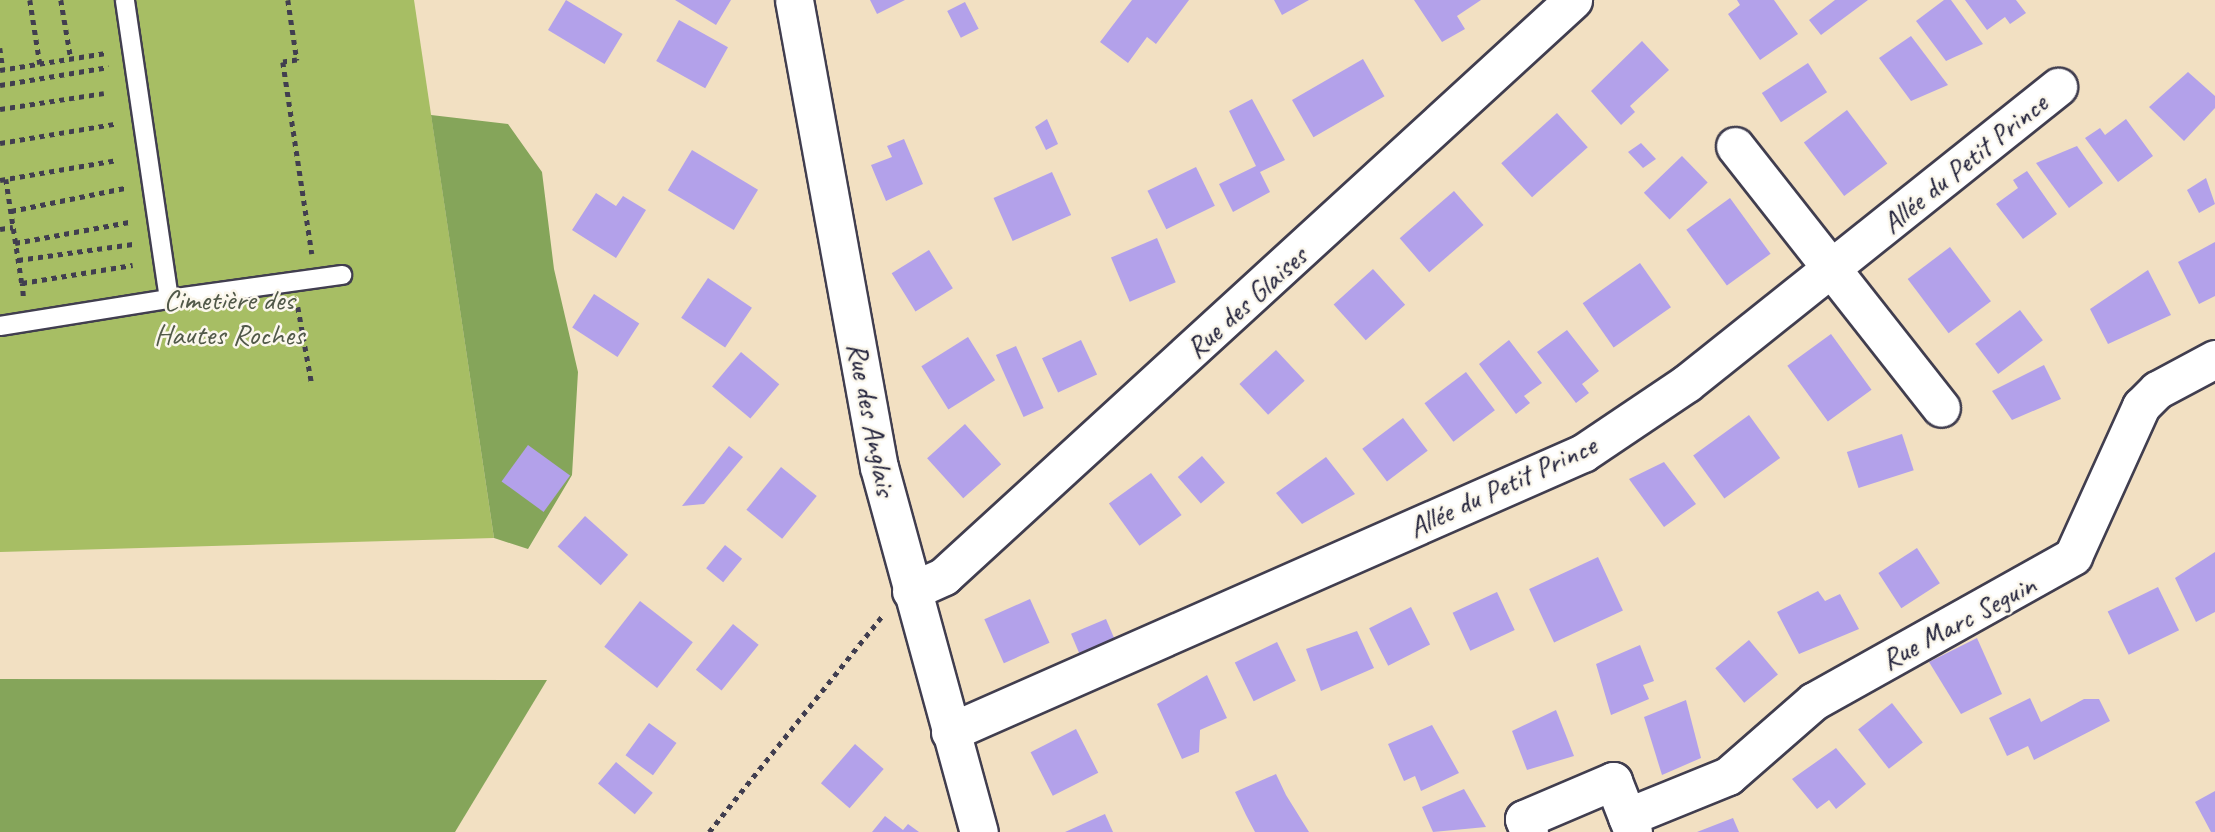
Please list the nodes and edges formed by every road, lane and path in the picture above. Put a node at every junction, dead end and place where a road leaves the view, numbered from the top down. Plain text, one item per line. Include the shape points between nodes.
1 (30, 0) edge
2 (61, 0) edge
3 (125, 0) edge
4 (288, 0) edge
5 (794, 0) edge
6 (1573, 0) edge
7 (0, 48) edge
8 (110, 52) dead end
9 (71, 59) junction
10 (134, 63) junction
11 (40, 64) junction
12 (2, 70) edge
13 (0, 85) edge
14 (2058, 87) dead end
15 (104, 93) dead end
16 (0, 109) edge
17 (114, 124) dead end
18 (0, 143) edge
19 (1735, 146) dead end
20 (117, 160) dead end
21 (3, 179) edge
22 (125, 188) dead end
23 (11, 211) junction
24 (129, 222) dead end
25 (13, 227) junction
26 (0, 229) edge
27 (15, 243) junction
28 (133, 244) dead end
29 (18, 260) junction
30 (133, 265) dead end
31 (1829, 270) junction
32 (342, 275) dead end
33 (316, 279) junction
34 (293, 282) junction
35 (22, 283) junction
36 (12, 299) dead end
37 (169, 299) junction
38 (0, 327) edge
39 (2215, 359) edge
40 (312, 385) dead end
41 (1941, 408) dead end
42 (911, 592) junction
43 (950, 732) junction
44 (1630, 825) edge
45 (709, 832) edge
46 (979, 832) edge
47 (1529, 832) edge

1 - 11 path
2 - 9 path
3 - 10 lane
4 - 33 path via 297,60 283,62
5 - 42 street, Rue des Anglais via 879,467
6 - 42 street, Rue des Glaises via 944,576
7 - 12 path
8 - 9 path
9 - 11 path
10 - 13 path
10 - 37 lane
11 - 12 path
14 - 31 street, Allée du Petit Prince
15 - 16 path
17 - 18 path
19 - 31 street
20 - 21 path
21 - 23 path
22 - 23 path
23 - 25 path
24 - 27 path
25 - 26 path
25 - 27 path
27 - 29 path
28 - 29 path
29 - 35 path
30 - 35 path
31 - 41 street
31 - 43 street, Allée du Petit Prince via 1687,383 1583,453
32 - 33 lane
33 - 34 lane
34 - 37 lane
34 - 40 path
35 - 36 path via 23,298
37 - 38 lane
39 - 44 street, Rue Marc Seguin via 2157,390 2140,406 2073,556 1814,701 1728,776
42 - 43 street, Rue des Anglais
42 - 45 path via 879,618
43 - 46 street, Rue des Anglais
44 - 47 street, Rue Marc Seguin via 1613,781 1524,819

